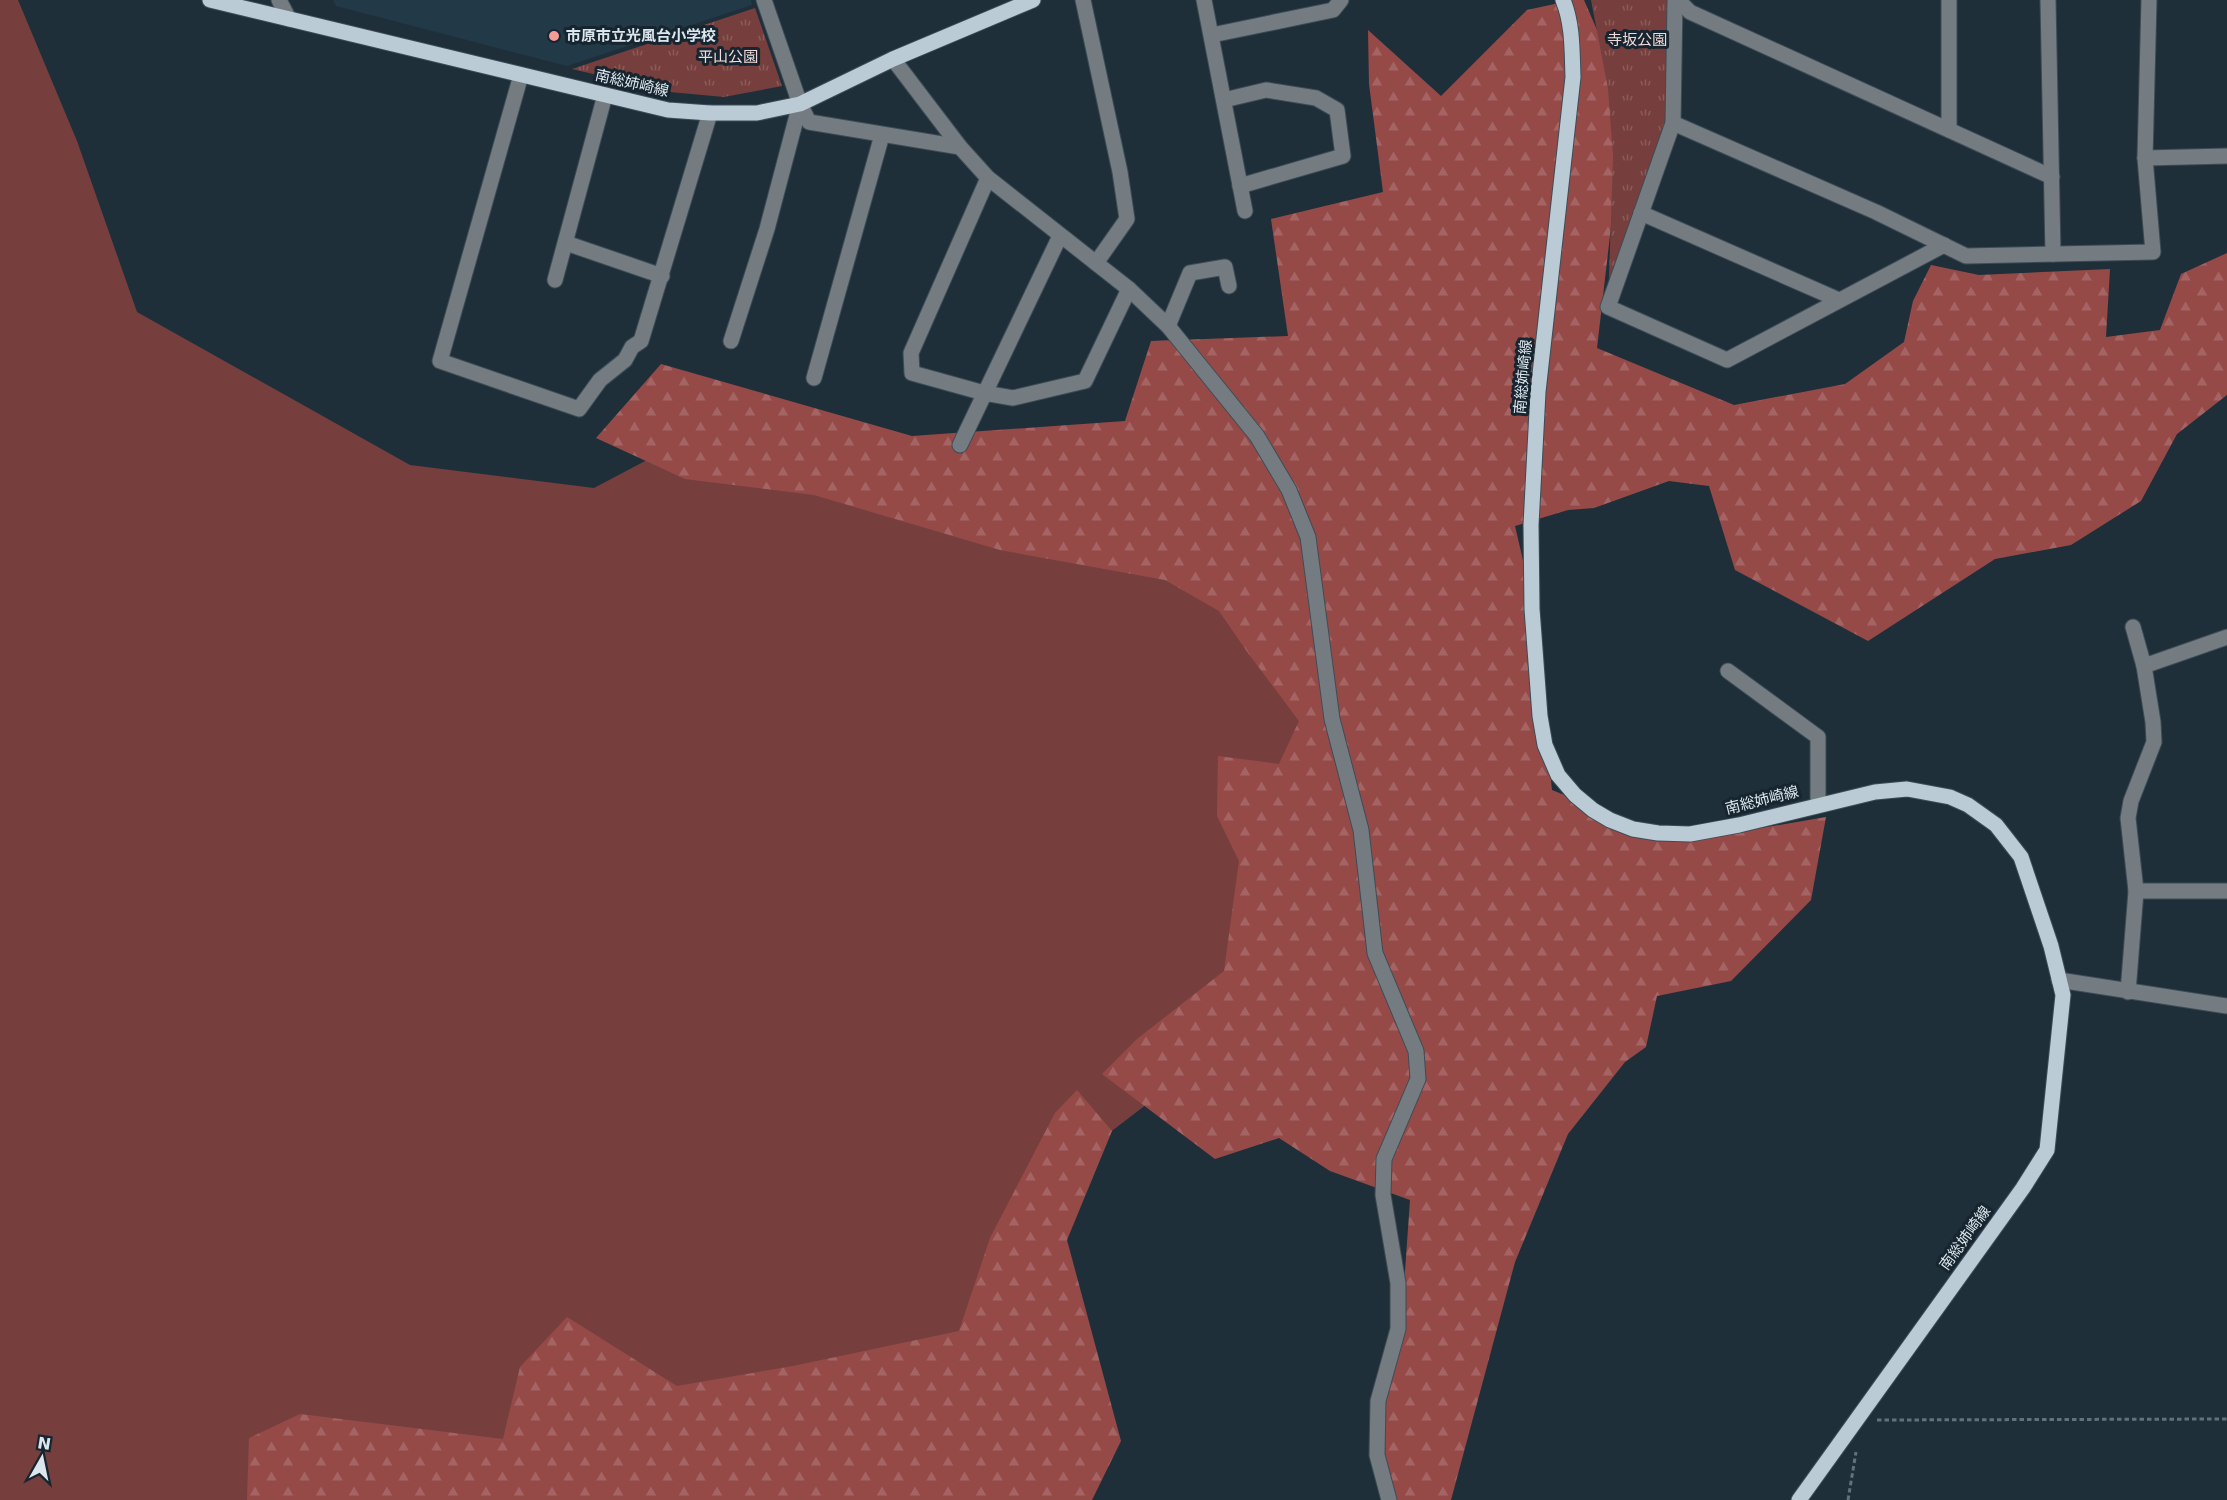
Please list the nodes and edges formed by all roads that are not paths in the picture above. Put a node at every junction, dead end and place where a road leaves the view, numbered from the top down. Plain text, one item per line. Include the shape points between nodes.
1 (210, 0) edge
2 (279, 0) edge
3 (1033, 0) edge
4 (1083, 0) edge
5 (1204, 0) edge
6 (1341, 0) edge
7 (1563, 0) edge
8 (1677, 0) edge
9 (1949, 0) edge
10 (2048, 0) edge
11 (2149, 0) edge
12 (767, 1) edge
13 (289, 19) junction
14 (1212, 35) junction
15 (892, 58) junction
16 (521, 75) junction
17 (605, 95) junction
18 (1224, 100) junction
19 (800, 104) junction
20 (710, 113) junction
21 (1673, 123) junction
22 (1949, 130) junction
23 (882, 135) junction
24 (960, 147) junction
25 (2227, 156) edge
26 (2145, 158) junction
27 (2052, 177) junction
28 (988, 178) junction
29 (1240, 186) junction
30 (1245, 211) dead end
31 (1641, 213) junction
32 (1060, 237) junction
33 (566, 243) junction
34 (1944, 245) junction
35 (2053, 254) junction
36 (1096, 263) junction
37 (662, 276) junction
38 (555, 280) dead end
39 (1229, 286) dead end
40 (1129, 289) junction
41 (1839, 300) junction
42 (1168, 326) junction
43 (731, 341) dead end
44 (814, 378) dead end
45 (984, 393) junction
46 (960, 445) dead end
47 (2133, 627) dead end
48 (2227, 637) edge
49 (2144, 666) junction
50 (1728, 671) dead end
51 (1818, 805) junction
52 (2136, 891) junction
53 (2227, 891) edge
54 (2060, 980) junction
55 (2128, 992) junction
56 (2227, 1006) edge
57 (1389, 1500) edge
58 (1799, 1500) edge

1 - 13 main road, 南総姉崎線
2 - 13 street
3 - 15 main road, 南総姉崎線
4 - 36 street via 1127,219
5 - 14 street
6 - 14 street via 1332,10
7 - 51 main road, 南総姉崎線 via 1569,21 1573,77 1538,392 1531,525 1532,609 1545,745 1557,775 1575,795 1610,820 1633,828 1690,834
8 - 21 street
8 - 22 street via 1690,12
9 - 22 street
10 - 27 street
11 - 26 street
12 - 19 street
13 - 16 main road, 南総姉崎線
14 - 18 street
15 - 19 main road, 南総姉崎線
15 - 24 street
16 - 17 main road, 南総姉崎線
16 - 37 street via 440,361 579,409 600,380 641,341
17 - 20 main road, 南総姉崎線 via 668,110
17 - 33 street
18 - 29 street
18 - 29 street via 1266,90 1316,98 1337,110 1343,156
19 - 20 main road, 南総姉崎線 via 757,113
19 - 23 street via 809,122
19 - 43 street via 767,229
20 - 37 street
21 - 31 street
21 - 34 street
22 - 27 street
23 - 24 street
23 - 44 street
24 - 28 street
25 - 26 street
26 - 35 street via 2153,252
27 - 35 street
28 - 32 street
28 - 45 street via 911,353 912,373
29 - 30 street
31 - 41 street
31 - 41 street via 1608,307 1727,360
32 - 36 street
32 - 45 street
33 - 37 street
33 - 38 street
34 - 35 street via 1966,256
34 - 41 street
36 - 40 street
39 - 42 street via 1225,267 1190,273
40 - 42 street
40 - 45 street via 1085,381 1013,398
42 - 57 street via 1257,436 1289,490 1308,537 1332,719 1361,830 1376,953 1416,1051 1418,1079 1384,1159 1383,1195 1398,1282 1398,1329 1378,1401 1377,1455
45 - 46 street
47 - 49 street
48 - 49 street
49 - 52 street via 2154,742 2128,818
50 - 51 street via 1818,737
51 - 54 main road, 南総姉崎線 via 1906,789 1950,797 1987,818 2021,857
52 - 53 street
52 - 55 street
54 - 55 street
54 - 58 main road, 南総姉崎線 via 2063,994 2047,1150
55 - 56 street

